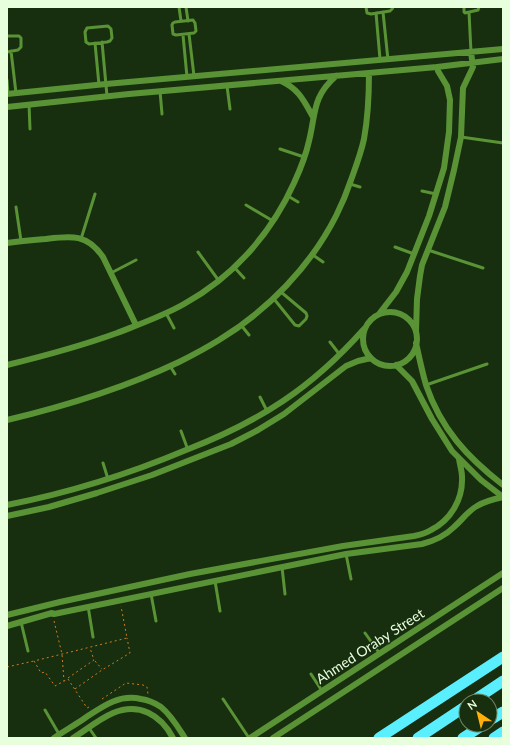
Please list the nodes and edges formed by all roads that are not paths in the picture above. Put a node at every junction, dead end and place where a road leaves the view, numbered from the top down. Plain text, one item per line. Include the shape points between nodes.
1 (179, 7) edge
2 (186, 7) edge
3 (366, 7) edge
4 (393, 7) edge
5 (464, 7) edge
6 (479, 7) edge
7 (383, 12) junction
8 (469, 12) junction
9 (376, 13) junction
10 (180, 21) junction
11 (188, 21) junction
12 (189, 34) junction
13 (183, 35) junction
14 (7, 36) edge
15 (102, 42) junction
16 (95, 43) junction
17 (503, 49) edge
18 (11, 51) junction
19 (7, 52) edge
20 (471, 52) junction
21 (503, 59) edge
22 (380, 60) junction
23 (388, 60) junction
24 (472, 62) junction
25 (437, 67) junction
26 (369, 73) junction
27 (194, 76) junction
28 (336, 76) junction
29 (187, 77) junction
30 (7, 80) edge
31 (281, 81) junction
32 (106, 84) junction
33 (99, 85) junction
34 (227, 86) junction
35 (160, 92) junction
36 (16, 93) junction
37 (8, 94) edge
38 (107, 96) junction
39 (29, 104) junction
40 (7, 107) edge
41 (230, 110) dead end
42 (162, 114) dead end
43 (313, 117) junction
44 (30, 129) dead end
45 (461, 137) junction
46 (503, 143) edge
47 (280, 150) dead end
48 (304, 157) junction
49 (350, 184) junction
50 (360, 187) dead end
51 (422, 191) dead end
52 (94, 194) dead end
53 (436, 195) junction
54 (288, 196) junction
55 (298, 202) dead end
56 (246, 205) dead end
57 (16, 207) dead end
58 (274, 221) junction
59 (81, 239) junction
60 (21, 241) junction
61 (7, 242) edge
62 (395, 247) dead end
63 (428, 250) junction
64 (198, 252) dead end
65 (415, 254) junction
66 (313, 255) junction
67 (136, 260) dead end
68 (323, 262) dead end
69 (234, 267) junction
70 (483, 268) dead end
71 (111, 273) junction
72 (244, 278) dead end
73 (219, 281) junction
74 (280, 292) junction
75 (274, 299) junction
76 (166, 313) junction
77 (379, 314) junction
78 (136, 325) junction
79 (241, 325) junction
80 (174, 328) dead end
81 (364, 329) junction
82 (416, 332) junction
83 (249, 335) dead end
84 (330, 342) dead end
85 (416, 343) junction
86 (340, 355) junction
87 (371, 358) junction
88 (487, 364) dead end
89 (7, 365) edge
90 (396, 365) junction
91 (170, 366) junction
92 (175, 374) dead end
93 (426, 385) junction
94 (260, 397) dead end
95 (267, 411) junction
96 (7, 420) edge
97 (181, 431) dead end
98 (188, 450) junction
99 (458, 459) junction
100 (103, 463) dead end
101 (108, 479) junction
102 (503, 485) edge
103 (503, 497) edge
104 (7, 505) edge
105 (7, 516) edge
106 (346, 554) junction
107 (282, 567) junction
108 (503, 573) edge
109 (351, 579) dead end
110 (215, 580) junction
111 (122, 588) junction
112 (503, 588) edge
113 (151, 594) junction
114 (285, 594) dead end
115 (122, 599) junction
116 (88, 606) junction
117 (220, 611) dead end
118 (7, 615) edge
119 (156, 621) dead end
120 (21, 622) junction
121 (7, 626) edge
122 (365, 633) dead end
123 (93, 637) dead end
124 (28, 651) dead end
125 (380, 654) junction
126 (503, 657) edge
127 (311, 674) dead end
128 (503, 681) edge
129 (322, 691) junction
130 (485, 693) edge
131 (223, 699) dead end
132 (45, 710) dead end
133 (294, 710) junction
134 (458, 711) edge
135 (301, 720) junction
136 (89, 728) junction
137 (503, 732) edge
138 (57, 736) edge
139 (73, 738) edge
140 (96, 738) edge
141 (173, 738) edge
142 (185, 738) edge
143 (249, 738) edge
144 (273, 738) edge
145 (379, 738) edge
146 (418, 738) edge
147 (494, 738) edge

1 - 10 lane
2 - 11 lane
3 - 9 lane via 368,14
4 - 7 lane via 392,11
5 - 8 lane via 465,12
6 - 8 lane via 478,10
7 - 9 lane
7 - 23 lane
8 - 20 lane
9 - 22 lane
10 - 11 lane
10 - 13 lane via 173,23 173,33
11 - 12 lane via 195,22 196,31
12 - 13 lane
12 - 27 lane
13 - 29 lane
14 - 18 lane via 18,35 20,38 21,48
15 - 16 lane
15 - 16 lane via 111,39 109,27 86,29 86,42
15 - 32 lane
16 - 33 lane
17 - 20 street
18 - 19 lane
18 - 36 lane
20 - 23 street
20 - 24 street
21 - 24 street
22 - 23 street
22 - 27 street
24 - 25 street
24 - 45 street via 472,71 463,88
25 - 26 street
25 - 53 street via 447,86 451,107 444,168
26 - 28 street
26 - 49 street via 364,140
27 - 29 street
28 - 31 street
28 - 43 street via 320,95
29 - 32 street
30 - 37 lane
31 - 34 street
31 - 43 street via 299,93
32 - 33 street
32 - 38 lane
33 - 36 street
34 - 35 street
34 - 41 lane
35 - 38 street
35 - 42 lane
36 - 37 street
38 - 39 street
39 - 40 street
39 - 44 lane
43 - 48 street
45 - 46 lane
45 - 63 street via 450,189
47 - 48 lane
48 - 54 street
49 - 50 lane
49 - 66 street via 336,216
51 - 53 lane
52 - 59 lane
53 - 65 street
54 - 55 lane
54 - 58 street
56 - 58 lane
57 - 60 lane
58 - 69 street
59 - 60 street via 64,237
59 - 71 street via 100,252
60 - 61 street
62 - 65 lane
63 - 70 lane
63 - 82 street via 419,282
64 - 73 lane
65 - 77 street via 396,292
66 - 68 lane
66 - 74 street
67 - 71 lane
69 - 72 lane
69 - 73 street
71 - 78 street
73 - 76 street via 185,304
74 - 75 street
74 - 75 lane via 305,312 306,319 299,326 295,325
75 - 79 street
76 - 78 street
76 - 80 lane
77 - 81 street via 370,320
77 - 82 street via 399,313 412,323
78 - 89 street via 80,346
79 - 83 lane
79 - 91 street
81 - 86 street
81 - 87 street via 363,345
82 - 85 street
84 - 86 lane
85 - 90 street via 409,357
85 - 93 street
86 - 95 street via 323,371
87 - 90 street via 380,364
87 - 105 street via 358,360 346,366 284,414 231,444 98,493
88 - 93 lane
90 - 99 street via 412,381 446,443
91 - 92 lane
91 - 96 street via 79,401
93 - 102 street via 435,407 454,438 474,461
94 - 95 lane
95 - 98 street
97 - 98 lane
98 - 101 street
99 - 103 street
99 - 111 street via 462,476 460,497 446,520 431,530 414,536 343,546
100 - 101 lane
101 - 104 street via 66,492
103 - 106 street via 476,506 447,533 431,542
106 - 107 street
106 - 109 lane
107 - 110 street
107 - 114 lane
108 - 125 street, Ahmed Oraby Street
110 - 113 street
110 - 117 lane
111 - 115 street
111 - 118 street
112 - 135 street
113 - 115 street
113 - 119 lane
115 - 116 street
116 - 120 street
116 - 123 lane
120 - 121 street
120 - 124 lane
122 - 125 lane
125 - 129 street, Ahmed Oraby Street
126 - 145 highway
127 - 129 lane
128 - 130 highway
129 - 133 street, Ahmed Oraby Street
131 - 143 lane
132 - 138 lane
133 - 135 street
133 - 143 street, Ahmed Oraby Street
134 - 146 highway
135 - 144 street
136 - 139 street
136 - 140 lane
136 - 141 street via 113,713 140,710 157,718
137 - 147 highway
138 - 142 street via 110,702 133,698 145,699 156,704 166,712

